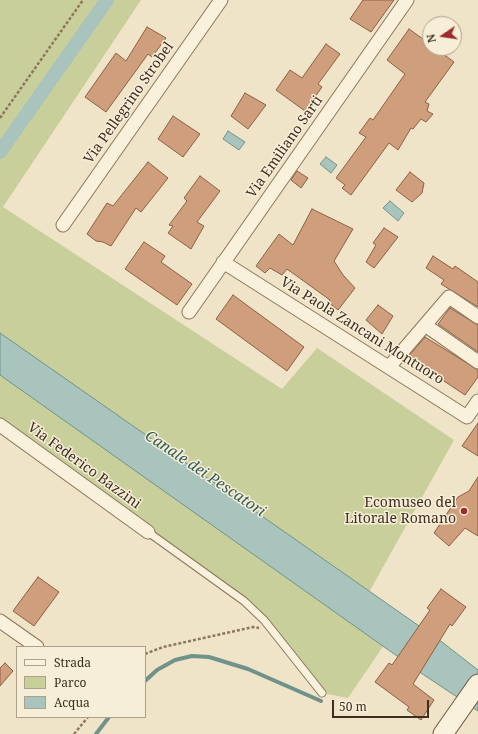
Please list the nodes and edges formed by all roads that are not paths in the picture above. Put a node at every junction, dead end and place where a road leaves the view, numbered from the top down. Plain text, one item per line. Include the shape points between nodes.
1 (221, 0) edge
2 (407, 0) edge
3 (63, 225) dead end
4 (223, 262) junction
5 (189, 312) dead end
6 (478, 317) edge
7 (425, 325) junction
8 (478, 362) edge
9 (389, 367) junction
10 (478, 401) edge
11 (0, 425) edge
12 (148, 532) joint
13 (0, 621) edge
14 (36, 646) edge
15 (478, 684) edge
16 (322, 693) dead end
17 (443, 734) edge

1 - 3 street, Via Pellegrino Strobel
2 - 4 street, Via Emiliano Sarti
4 - 5 street, Via Emiliano Sarti
4 - 9 street, Via Paola Zancani Montuoro
6 - 7 street via 449,297
7 - 8 street
7 - 9 street
9 - 10 street, Via Paola Zancani Montuoro via 467,416
11 - 12 street, Via Federico Bazzini
12 - 16 lane via 244,602 277,635
13 - 14 street
15 - 17 street

